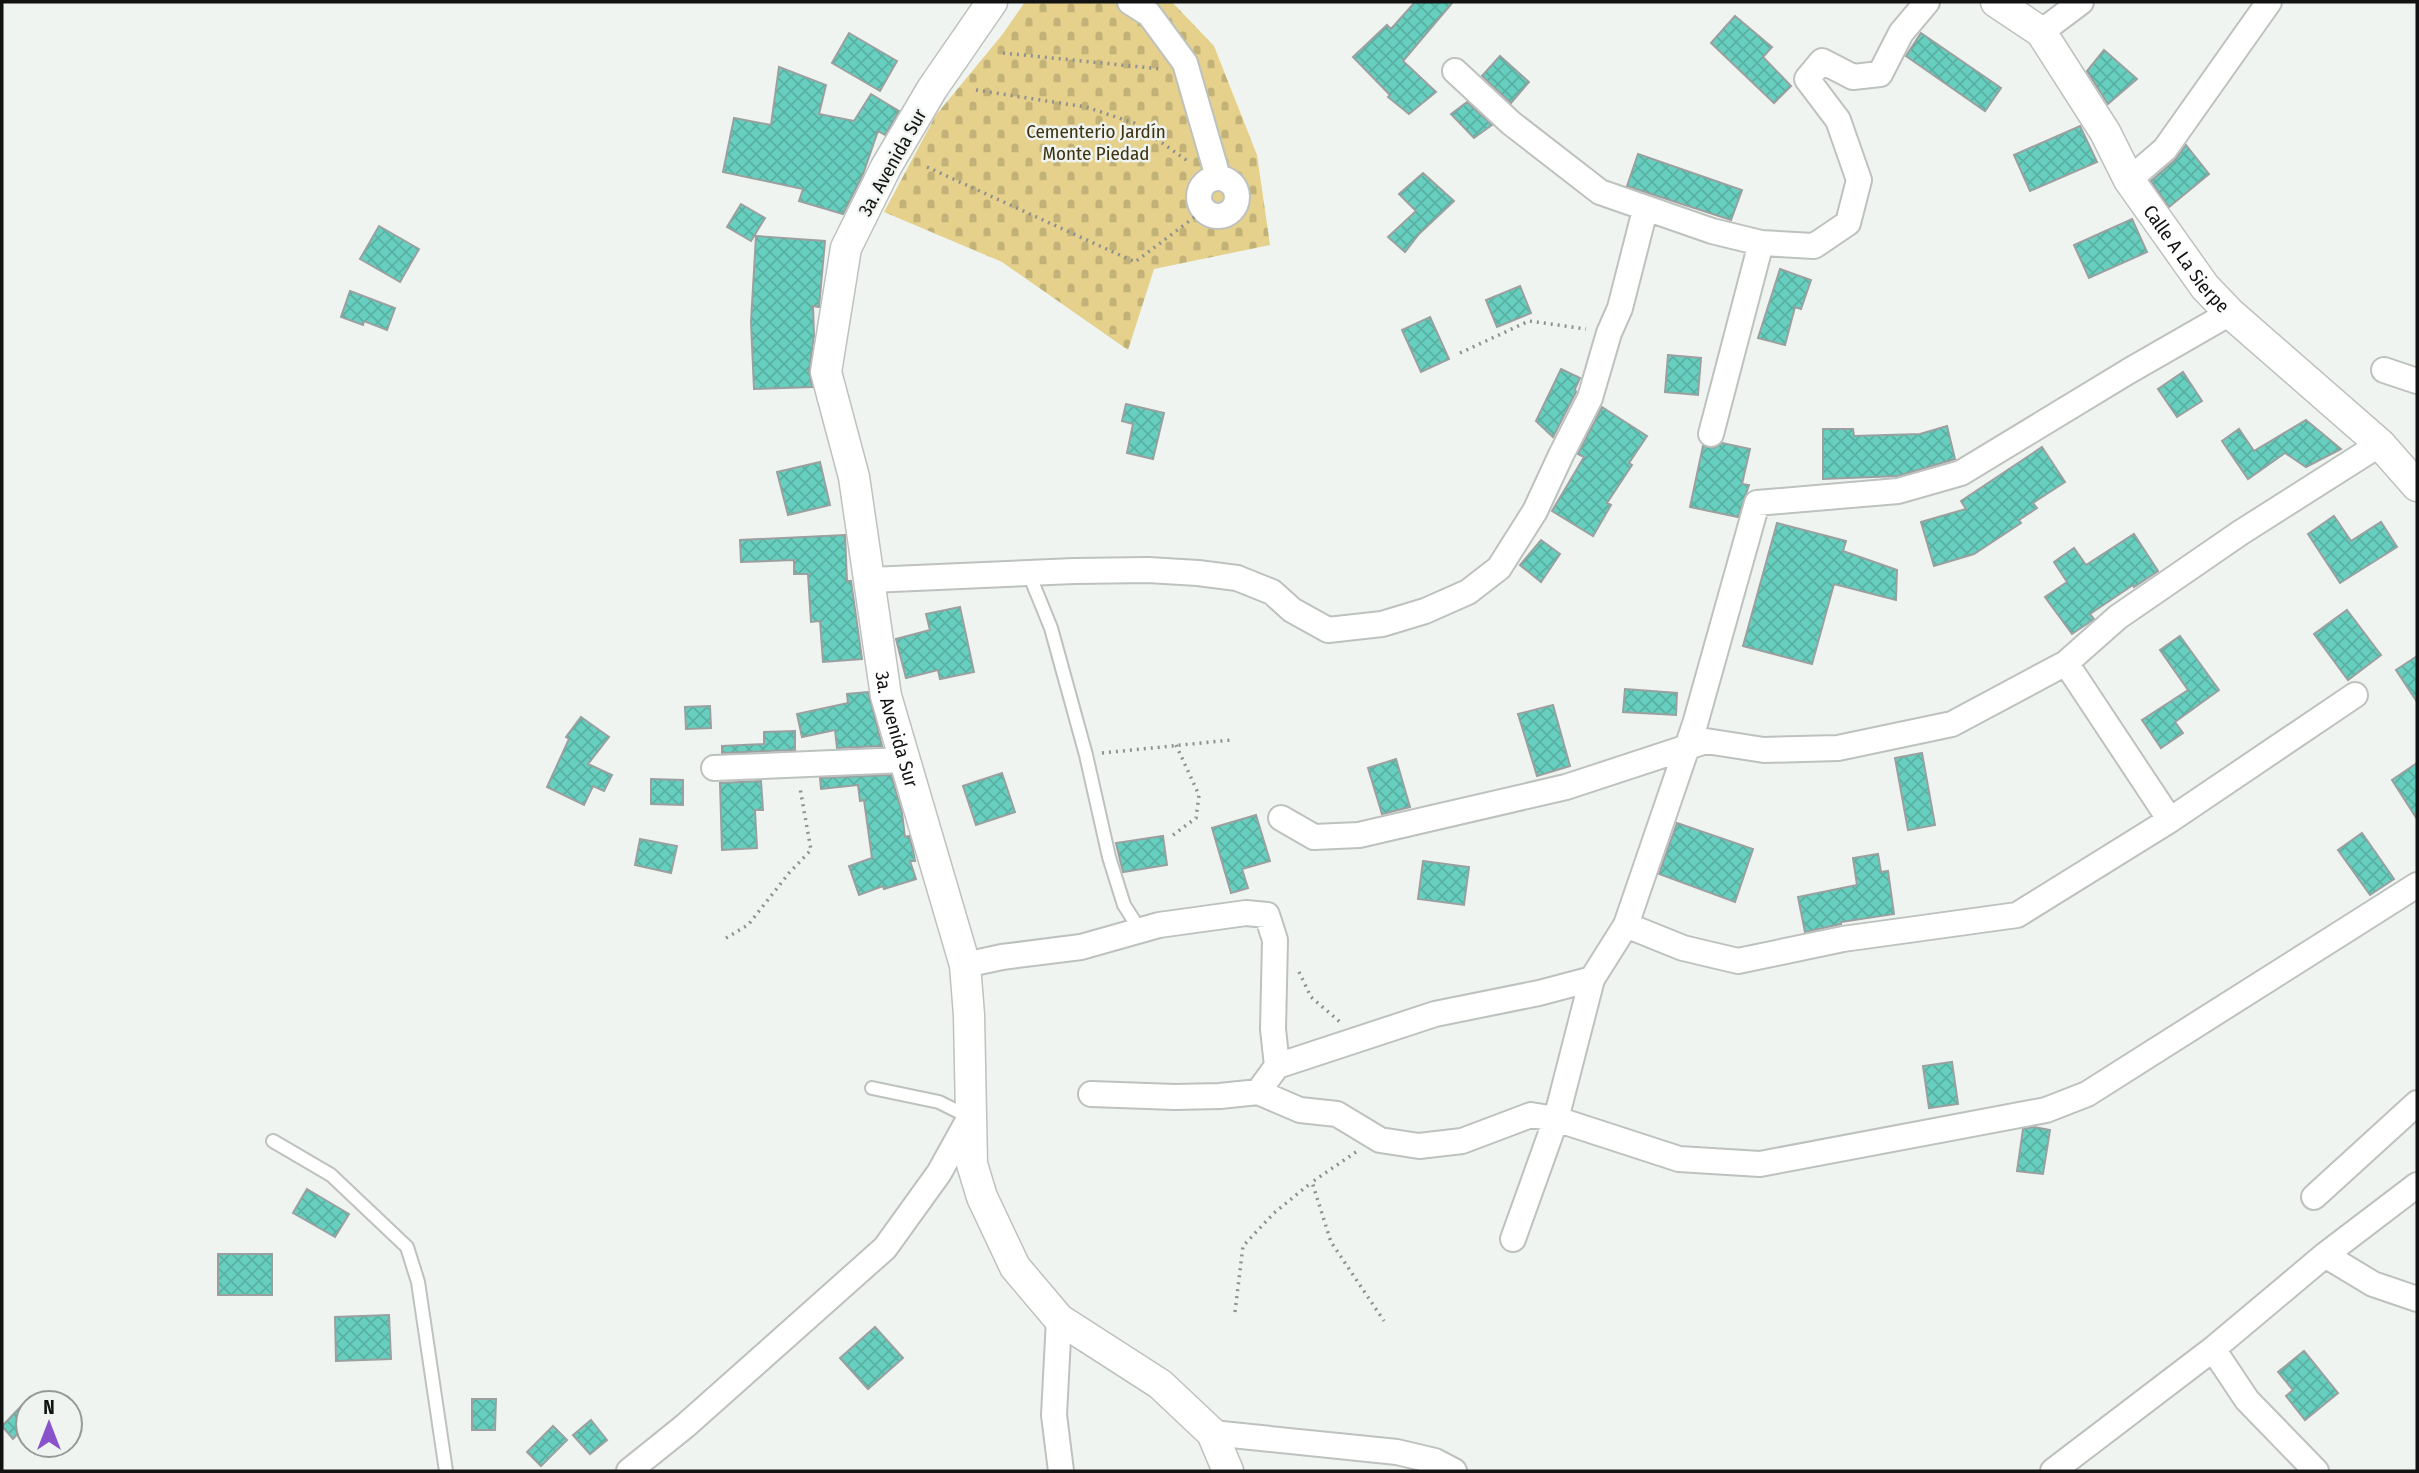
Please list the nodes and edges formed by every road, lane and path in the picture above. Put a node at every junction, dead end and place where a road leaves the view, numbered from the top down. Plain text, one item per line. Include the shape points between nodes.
1 (992, 2) edge
2 (1130, 2) edge
3 (1927, 2) edge
4 (1996, 2) edge
5 (2081, 2) edge
6 (2269, 2) edge
7 (2041, 32) junction
8 (1003, 53) dead end
9 (1455, 71) dead end
10 (1188, 72) junction
11 (976, 90) dead end
12 (927, 167) dead end
13 (1215, 178) junction
14 (2129, 180) junction
15 (1204, 210) joint
16 (1646, 210) junction
17 (1761, 243) junction
18 (2230, 313) junction
19 (1609, 333) junction
20 (1460, 353) dead end
21 (2384, 370) dead end
22 (2417, 381) edge
23 (1711, 434) dead end
24 (2380, 444) junction
25 (2417, 486) edge
26 (1029, 574) junction
27 (870, 580) junction
28 (2066, 663) junction
29 (2355, 695) dead end
30 (1231, 740) dead end
31 (1176, 745) junction
32 (1686, 746) junction
33 (1086, 755) junction
34 (904, 760) junction
35 (795, 764) junction
36 (715, 768) dead end
37 (1281, 818) dead end
38 (2171, 820) junction
39 (1174, 835) dead end
40 (2417, 885) edge
41 (1626, 925) junction
42 (1140, 930) junction
43 (726, 938) dead end
44 (1274, 958) junction
45 (965, 965) junction
46 (1592, 979) junction
47 (1360, 1039) junction
48 (1277, 1066) junction
49 (872, 1088) dead end
50 (1258, 1092) junction
51 (1091, 1094) dead end
52 (2417, 1103) edge
53 (970, 1117) junction
54 (1556, 1119) junction
55 (1380, 1140) junction
56 (274, 1141) dead end
57 (1312, 1182) junction
58 (2417, 1185) edge
59 (2314, 1197) dead end
60 (1513, 1239) dead end
61 (2325, 1255) junction
62 (2417, 1298) edge
63 (1235, 1312) dead end
64 (1059, 1319) junction
65 (1384, 1321) dead end
66 (2213, 1349) junction
67 (1212, 1433) junction
68 (446, 1471) edge
69 (629, 1471) edge
70 (1061, 1471) edge
71 (1228, 1471) edge
72 (1454, 1471) edge
73 (2053, 1471) edge
74 (2316, 1471) edge

1 - 27 street, 3a. Avenida Sur via 932,89 846,248 825,372 854,477
2 - 10 street via 1149,14
3 - 17 street via 1901,33 1880,74 1853,77 1822,61 1807,79 1838,120 1859,180 1848,223 1814,246
4 - 7 street, Calle A La Sierpe
5 - 7 street
6 - 14 street via 2165,149
7 - 14 street, Calle A La Sierpe via 2105,132
8 - 10 path
9 - 16 street via 1511,123 1600,192
10 - 13 street
11 - 13 path via 1086,107 1134,123
12 - 15 path via 1135,262
13 - 15 street via 1230,181 1237,192 1233,210 1215,215
14 - 18 street, Calle A La Sierpe via 2205,288
16 - 17 street
16 - 19 street
17 - 23 street
18 - 24 street, Calle A La Sierpe
18 - 32 street via 1961,473 1898,491 1756,503
19 - 20 path via 1530,321
19 - 26 street via 1590,398 1535,511 1499,568 1468,592 1425,611 1381,624 1328,630 1292,610 1272,592 1237,578 1148,570
21 - 22 street
24 - 25 street, Calle A La Sierpe
24 - 28 street via 2118,617
26 - 27 street
26 - 33 lane via 1051,628
27 - 34 street, 3a. Avenida Sur via 886,696
28 - 32 street via 1952,724 1838,748 1764,750 1706,741
28 - 38 street
29 - 38 street
30 - 31 path
31 - 33 path
31 - 39 path via 1199,795 1196,818
32 - 37 street via 1566,787 1359,835 1314,837
32 - 41 street
33 - 42 lane via 1109,857 1124,905
34 - 35 street
34 - 45 street, 3a. Avenida Sur
35 - 36 street
35 - 43 path via 811,850 748,925
38 - 41 street via 2017,915 1843,939 1738,961 1683,948
40 - 54 street via 2087,1094 2046,1110 1760,1164 1679,1159
41 - 46 street
42 - 44 street via 1245,914 1267,915 1275,940
42 - 45 street via 1081,947
44 - 47 path via 1295,966 1311,997
44 - 48 street
45 - 53 street, 3a. Avenida Sur
46 - 47 street via 1435,1014
46 - 54 street
47 - 48 street
48 - 50 street
49 - 53 lane via 939,1102
50 - 51 street via 1175,1097
50 - 55 street via 1300,1110 1337,1114
52 - 59 street
53 - 64 street, 3a. Avenida Sur via 972,1164 982,1197 1015,1267
53 - 69 street via 939,1173 885,1248
54 - 55 street via 1531,1115 1462,1141 1419,1146
54 - 60 street
55 - 57 path
56 - 68 lane via 331,1175 407,1247 418,1282
57 - 63 path via 1243,1246
57 - 65 path via 1331,1242
58 - 61 street
61 - 62 street via 2373,1284
61 - 66 street
64 - 67 street, 3a. Avenida Sur via 1160,1384
64 - 70 street via 1054,1415
66 - 73 street
66 - 74 street via 2247,1401
67 - 71 street
67 - 72 street via 1397,1452

